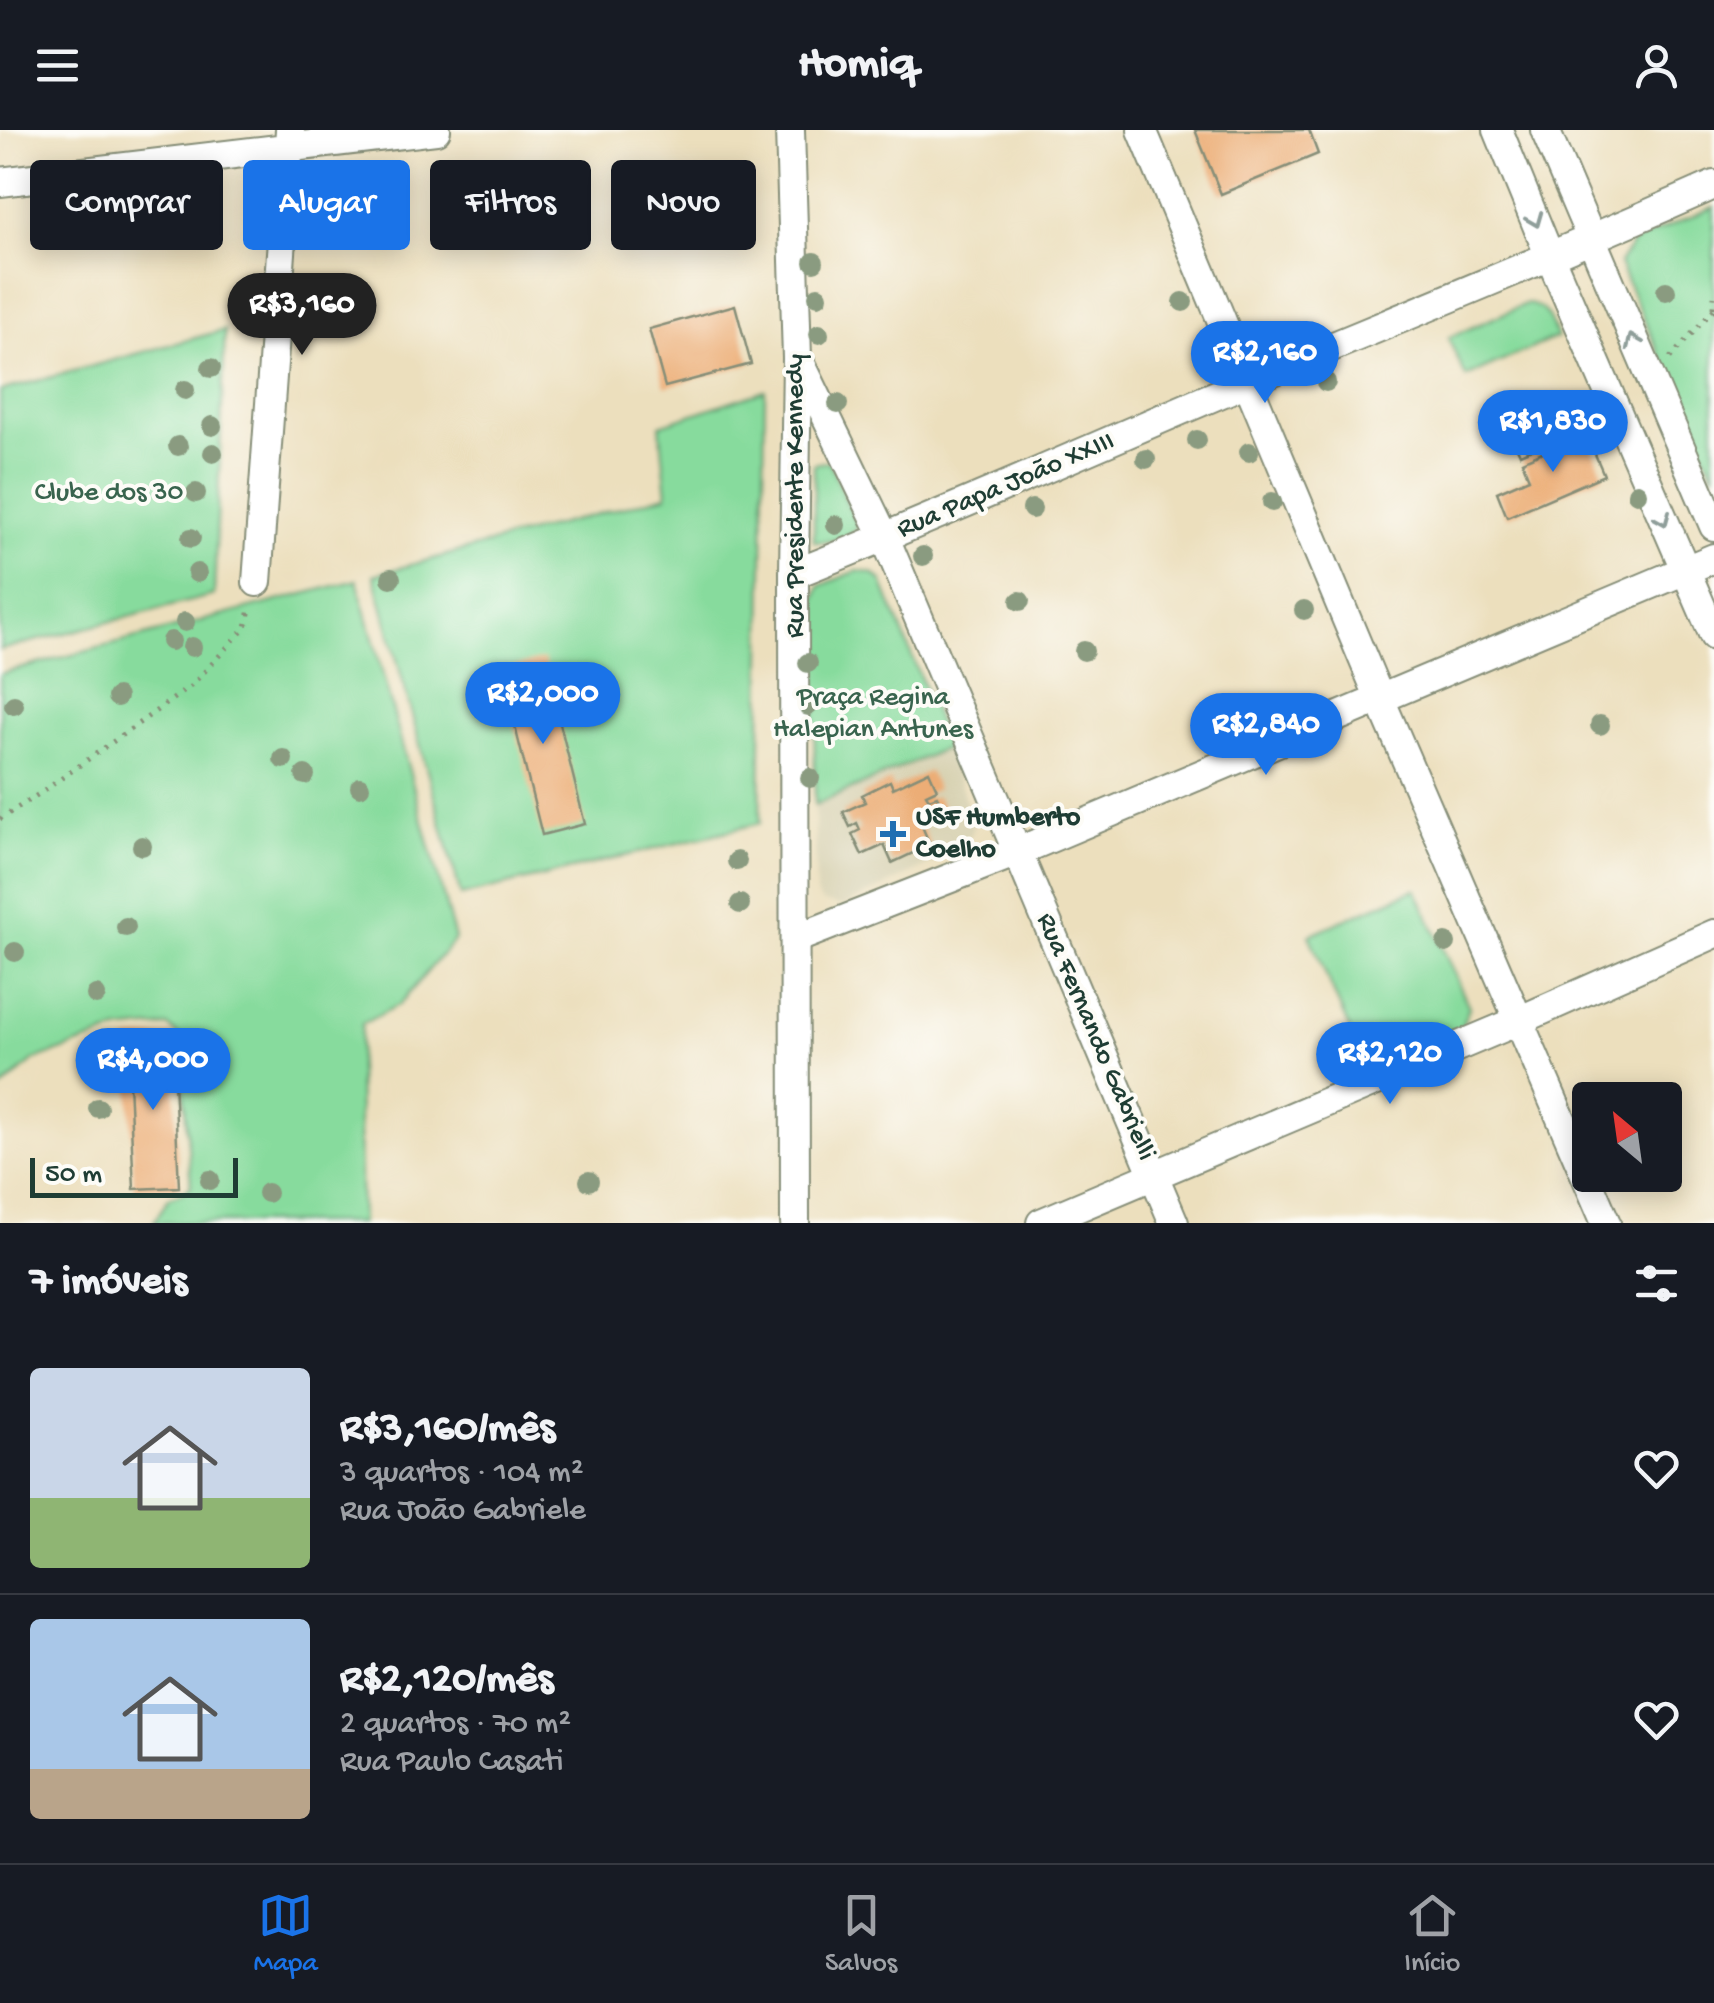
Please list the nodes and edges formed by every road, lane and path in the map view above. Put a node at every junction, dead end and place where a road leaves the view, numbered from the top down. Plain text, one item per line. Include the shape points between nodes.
1 (436, 130) edge
2 (790, 130) edge
3 (1142, 130) edge
4 (1498, 130) edge
5 (1544, 130) edge
6 (289, 139) edge
7 (0, 182) edge
8 (1714, 185) edge
9 (1590, 240) junction
10 (1550, 257) junction
11 (1714, 296) edge
12 (1714, 310) edge
13 (797, 358) junction
14 (1664, 364) dead end
15 (1247, 382) junction
16 (1714, 526) edge
17 (885, 538) junction
18 (1714, 558) edge
19 (1686, 570) junction
20 (794, 574) junction
21 (257, 582) joint
22 (1714, 636) edge
23 (1380, 698) junction
24 (0, 819) edge
25 (1017, 852) junction
26 (1714, 934) edge
27 (795, 939) junction
28 (1518, 1021) junction
29 (1154, 1176) junction
30 (795, 1223) edge
31 (1041, 1223) edge
32 (1174, 1223) edge
33 (1606, 1223) edge

1 - 6 street
2 - 13 street, Rua Presidente Kennedy
3 - 15 street
4 -> 10 street
5 - 9 street
6 - 7 street
6 - 21 street
8 - 9 street, Rua Papa João XXIII
9 - 10 street, Rua Papa João XXIII
16 -> 9 street
10 - 15 street, Rua Papa João XXIII
10 -> 19 street
11 - 12 path
12 - 14 path
13 - 17 street, Rua Fernando Gabrielli
13 - 20 street, Rua Presidente Kennedy
15 - 17 street, Rua Papa João XXIII
15 - 23 street
17 - 20 street, Rua Papa João XXIII
17 - 25 street, Rua Fernando Gabrielli
18 - 19 street
19 - 22 street
19 - 23 street
20 - 27 street, Rua Presidente Kennedy
21 - 24 path via 246,626 191,686
23 - 25 street
23 - 28 street
25 - 27 street
25 - 29 street, Rua Fernando Gabrielli
26 - 28 street
27 - 30 street, Rua Presidente Kennedy
28 - 29 street
28 - 33 street
29 - 31 street
29 - 32 street, Rua Fernando Gabrielli

